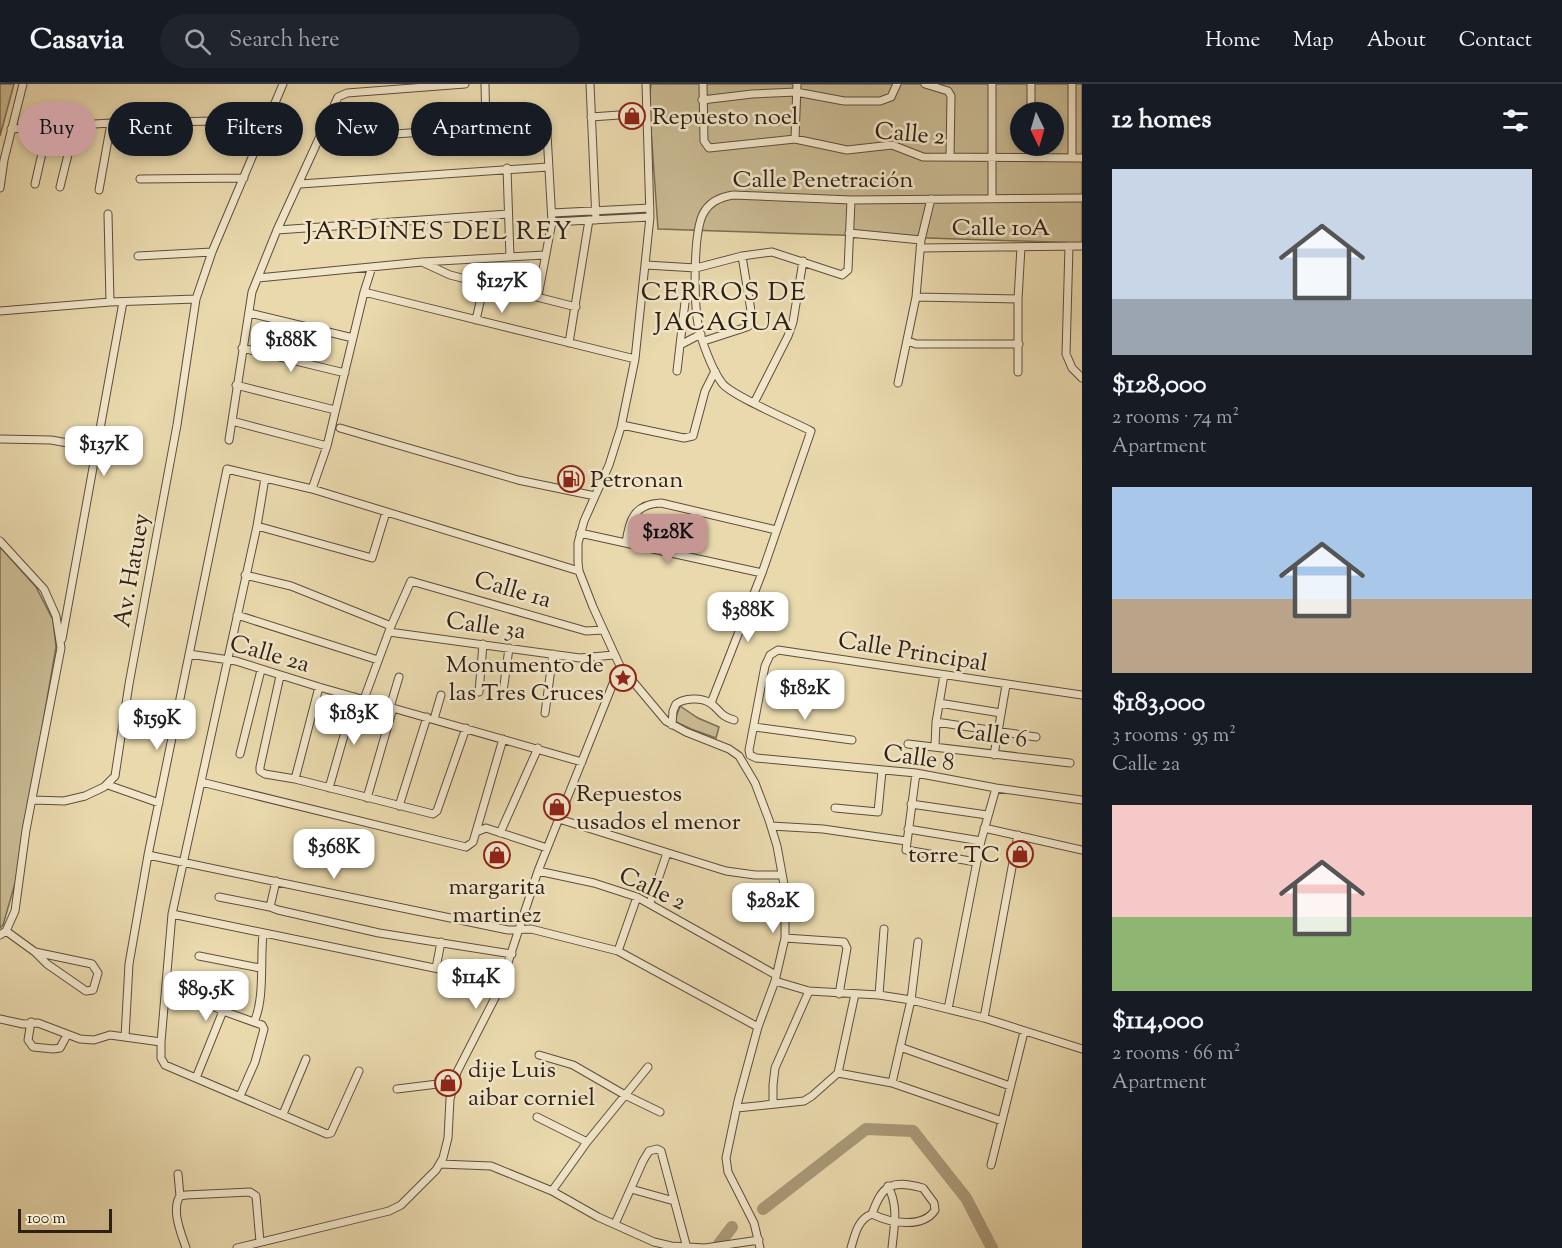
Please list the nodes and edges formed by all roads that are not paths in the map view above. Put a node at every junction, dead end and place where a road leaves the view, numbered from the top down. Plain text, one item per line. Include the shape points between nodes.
1 (23, 84) edge
2 (283, 84) edge
3 (465, 84) edge
4 (485, 84) edge
5 (590, 84) edge
6 (646, 84) edge
7 (703, 84) edge
8 (897, 84) edge
9 (928, 84) edge
10 (992, 84) edge
11 (1031, 84) edge
12 (1072, 84) edge
13 (796, 88) edge
14 (702, 100) junction
15 (276, 102) edge
16 (335, 102) edge
17 (485, 102) edge
18 (1031, 102) edge
19 (647, 113) junction
20 (591, 117) junction
21 (11, 129) junction
22 (18, 129) edge
23 (795, 139) junction
24 (108, 140) edge
25 (315, 150) edge
26 (41, 156) edge
27 (68, 156) edge
28 (253, 156) edge
29 (548, 156) edge
30 (950, 157) junction
31 (992, 157) junction
32 (1031, 157) joint
33 (1072, 158) junction
34 (1082, 158) edge
35 (548, 166) junction
36 (507, 168) junction
37 (244, 178) junction
38 (140, 180) dead end
39 (35, 184) dead end
40 (300, 184) junction
41 (60, 187) dead end
42 (0, 188) edge
43 (99, 190) dead end
44 (992, 198) junction
45 (1082, 198) edge
46 (931, 199) junction
47 (851, 200) junction
48 (650, 208) junction
49 (595, 210) junction
50 (108, 213) dead end
51 (552, 213) junction
52 (508, 214) junction
53 (650, 218) junction
54 (592, 220) junction
55 (552, 222) junction
56 (277, 230) junction
57 (849, 233) junction
58 (921, 244) junction
59 (1069, 246) junction
60 (1082, 246) edge
61 (1021, 247) junction
62 (212, 252) junction
63 (545, 255) junction
64 (138, 256) dead end
65 (742, 256) junction
66 (510, 257) junction
67 (803, 261) junction
68 (422, 262) junction
69 (646, 265) junction
70 (372, 267) junction
71 (696, 268) junction
72 (258, 278) junction
73 (484, 284) junction
74 (364, 292) junction
75 (538, 296) junction
76 (916, 297) junction
77 (196, 299) junction
78 (1018, 299) junction
79 (110, 302) junction
80 (123, 302) junction
81 (685, 302) dead end
82 (576, 307) junction
83 (0, 310) edge
84 (249, 313) junction
85 (476, 320) junction
86 (353, 338) junction
87 (703, 338) junction
88 (909, 341) junction
89 (569, 343) junction
90 (1018, 344) junction
91 (681, 345) junction
92 (242, 348) junction
93 (635, 359) junction
94 (677, 370) dead end
95 (715, 371) junction
96 (1018, 372) dead end
97 (345, 373) junction
98 (1082, 378) edge
99 (898, 383) dead end
100 (236, 385) junction
101 (754, 402) junction
102 (335, 410) junction
103 (232, 421) junction
104 (622, 425) junction
105 (340, 428) dead end
106 (0, 439) edge
107 (229, 440) dead end
108 (327, 446) junction
109 (96, 448) junction
110 (265, 478) junction
111 (312, 489) junction
112 (595, 496) junction
113 (386, 512) junction
114 (257, 526) junction
115 (776, 530) junction
116 (580, 533) junction
117 (0, 541) edge
118 (626, 543) junction
119 (579, 571) junction
120 (762, 573) junction
121 (245, 574) junction
122 (237, 615) junction
123 (390, 629) junction
124 (603, 630) junction
125 (483, 644) junction
126 (61, 648) junction
127 (508, 648) junction
128 (189, 654) junction
129 (553, 654) junction
130 (614, 655) junction
131 (228, 659) junction
132 (378, 660) junction
133 (620, 666) junction
134 (261, 670) junction
135 (944, 675) junction
136 (280, 676) junction
137 (399, 677) dead end
138 (1006, 685) junction
139 (319, 687) junction
140 (479, 692) dead end
141 (503, 692) dead end
142 (441, 695) dead end
143 (1082, 695) edge
144 (355, 697) junction
145 (364, 699) junction
146 (711, 703) junction
147 (939, 703) junction
148 (391, 707) junction
149 (1001, 712) junction
150 (545, 713) dead end
151 (430, 718) junction
152 (734, 720) dead end
153 (936, 722) junction
154 (672, 725) junction
155 (754, 727) junction
156 (466, 728) junction
157 (997, 732) junction
158 (1036, 737) dead end
159 (502, 739) junction
160 (852, 740) dead end
161 (908, 744) dead end
162 (935, 746) junction
163 (538, 748) junction
164 (240, 754) dead end
165 (750, 755) junction
166 (994, 755) junction
167 (742, 761) junction
168 (582, 762) junction
169 (1070, 763) dead end
170 (882, 771) junction
171 (916, 773) junction
172 (295, 779) junction
173 (201, 782) junction
174 (108, 784) junction
175 (329, 788) junction
176 (996, 788) junction
177 (367, 798) junction
178 (33, 800) junction
179 (1082, 800) edge
180 (159, 803) junction
181 (911, 804) junction
182 (399, 806) junction
183 (835, 808) dead end
184 (987, 815) junction
185 (559, 819) junction
186 (771, 826) junction
187 (984, 828) junction
188 (908, 829) junction
189 (476, 831) junction
190 (500, 833) junction
191 (1018, 835) junction
192 (906, 841) junction
193 (981, 841) junction
194 (547, 848) junction
195 (1082, 850) edge
196 (667, 853) junction
197 (148, 855) junction
198 (183, 862) junction
199 (976, 862) junction
200 (538, 871) junction
201 (782, 875) junction
202 (276, 881) junction
203 (219, 897) dead end
204 (637, 897) junction
205 (650, 903) junction
206 (270, 908) junction
207 (172, 914) junction
208 (518, 929) junction
209 (884, 929) dead end
210 (3, 933) edge
211 (263, 934) junction
212 (785, 938) junction
213 (441, 942) junction
214 (918, 942) dead end
215 (618, 951) junction
216 (36, 952) junction
217 (512, 954) junction
218 (199, 956) dead end
219 (260, 968) junction
220 (436, 968) junction
221 (776, 978) junction
222 (502, 981) junction
223 (166, 986) junction
224 (809, 991) junction
225 (839, 994) junction
226 (855, 994) junction
227 (879, 995) junction
228 (911, 1000) junction
229 (948, 1009) junction
230 (223, 1011) junction
231 (984, 1018) junction
232 (0, 1019) edge
233 (31, 1022) junction
234 (254, 1022) junction
235 (758, 1027) junction
236 (1024, 1032) junction
237 (67, 1035) junction
238 (125, 1037) junction
239 (161, 1042) junction
240 (900, 1047) junction
241 (1082, 1049) edge
242 (539, 1055) dead end
243 (306, 1059) dead end
244 (648, 1066) dead end
245 (359, 1071) dead end
246 (838, 1072) junction
247 (196, 1078) junction
248 (454, 1082) junction
249 (892, 1083) junction
250 (1010, 1086) junction
251 (398, 1089) dead end
252 (625, 1095) junction
253 (240, 1096) junction
254 (773, 1104) junction
255 (737, 1108) junction
256 (660, 1112) dead end
257 (283, 1114) junction
258 (537, 1117) dead end
259 (1002, 1121) junction
260 (587, 1142) junction
261 (440, 1164) junction
262 (991, 1165) dead end
263 (178, 1174) dead end
264 (888, 1186) junction
265 (631, 1189) junction
266 (552, 1191) junction
267 (180, 1196) junction
268 (674, 1201) junction
269 (872, 1214) junction
270 (895, 1220) junction
271 (615, 1224) junction
272 (759, 1240) junction
273 (260, 1242) junction
274 (249, 1246) edge
275 (186, 1248) edge
276 (237, 1248) edge
277 (687, 1248) edge
278 (760, 1248) edge
279 (851, 1248) edge
280 (892, 1248) edge

1 - 21 street
2 - 15 street, Av. Hatuey
3 - 16 street via 347,93
4 - 17 street
5 - 20 street
6 - 19 street
7 - 14 street
8 - 13 street via 891,97 880,101 844,101
9 - 30 street via 948,91 951,96
10 - 31 street
11 - 18 street
12 - 33 street
13 - 14 street
13 - 23 street
14 - 23 street, Calle 2 via 704,141 710,148
19 - 20 street
19 - 48 street
20 - 49 street
21 - 22 street
21 - 42 street
23 - 30 street, Calle 2 via 847,150 892,146 923,157
24 - 43 street
25 - 40 street
26 - 39 street
27 - 41 street
28 - 37 street, Av. Hatuey
29 - 35 street
30 - 31 street, Calle 2
31 - 32 street, Calle 2
31 - 44 street
32 - 33 street, Calle 2
33 - 34 street, Calle 2
35 - 36 street
35 - 51 street
36 - 40 street
36 - 52 street
37 - 38 street
37 - 62 street, Av. Hatuey
40 - 56 street
44 - 45 street, Calle Penetración
44 - 46 street, Calle Penetración
46 - 47 street, Calle Penetración
46 - 58 street
47 - 57 street
47 - 71 street, Calle Penetración via 733,195 720,198 702,217
48 - 49 street
48 - 53 street
49 - 51 street
49 - 54 street
50 - 79 street
51 - 55 street
52 - 56 street
52 - 66 street
53 - 54 street
53 - 69 street
54 - 55 street
54 - 82 street
55 - 63 street
56 - 72 street
57 - 58 street, Calle 10A
57 - 67 street via 845,274
58 - 61 street, Calle 10A
58 - 76 street
59 - 60 street, Calle 10A
59 - 61 street, Calle 10A
59 - 98 street via 1066,354
61 - 78 street
62 - 64 street
62 - 77 street, Av. Hatuey
63 - 66 street
63 - 75 street
65 - 67 street via 772,252
65 - 71 street
65 - 87 street via 753,323
66 - 68 street
67 - 101 street via 793,322
68 - 70 street
68 - 73 street
69 - 71 street
69 - 93 street
70 - 72 street
70 - 74 street
71 - 87 street, Calle Penetración via 698,324
72 - 84 street
73 - 75 street
73 - 85 street
74 - 85 street
74 - 86 street
75 - 82 street
76 - 78 street
76 - 88 street
77 - 80 street
77 - 174 street, Av. Hatuey via 115,776
78 - 90 street
79 - 80 street
79 - 83 street
80 - 109 street
81 - 91 street
82 - 89 street
84 - 86 street
84 - 92 street
85 - 89 street
86 - 97 street
87 - 91 street
87 - 95 street, Calle Penetración
88 - 90 street
88 - 99 street
89 - 93 street
90 - 96 street
91 - 94 street
92 - 97 street
92 - 100 street
93 - 104 street
95 - 101 street, Calle Penetración via 727,389
95 - 104 street via 705,391 693,436 684,438
97 - 102 street
100 - 102 street
100 - 103 street
101 - 115 street, Calle Penetración via 811,431
102 - 108 street
103 - 107 street
103 - 108 street
104 - 112 street
105 - 112 street via 518,480
106 - 109 street via 51,440
108 - 111 street
109 - 126 street
110 - 111 street
110 - 114 street
110 - 128 street via 227,469
111 - 113 street
112 - 116 street
113 - 114 street via 372,558
113 - 119 street
114 - 121 street
115 - 118 street via 652,503 632,518
115 - 120 street
116 - 118 street
116 - 119 street
117 - 126 street via 44,589 56,616
118 - 120 street
119 - 124 street
120 - 146 street
121 - 122 street
121 - 123 street, Calle 3a via 291,586
122 - 131 street
122 - 132 street
123 - 124 street, Calle 1a via 411,580 586,631
123 - 125 street, Calle 3a
123 - 132 street
124 - 130 street
125 - 127 street, Calle 3a
125 - 140 street
126 - 178 street
127 - 129 street, Calle 3a
127 - 141 street
128 - 131 street, Calle 2a
128 - 180 street
129 - 130 street, Calle 3a via 580,658
129 - 150 street
130 - 133 street
131 - 134 street, Calle 2a
131 - 173 street
132 - 145 street
133 - 154 street via 660,716
133 - 168 street
134 - 136 street, Calle 2a
134 - 164 street
135 - 138 street, Calle Principal
135 - 147 street
135 - 155 street, Calle Principal via 778,650 770,655 765,666
136 - 139 street, Calle 2a
136 - 172 street via 260,769 265,774
137 - 148 street
138 - 143 street, Calle Principal
138 - 149 street
139 - 144 street, Calle 2a
139 - 172 street
142 - 151 street
144 - 145 street, Calle 2a
144 - 175 street
145 - 148 street, Calle 2a
146 - 152 street via 722,716
146 - 154 street via 679,701
147 - 149 street
147 - 153 street
148 - 151 street, Calle 2a
148 - 177 street
149 - 157 street
151 - 156 street, Calle 2a
151 - 182 street
153 - 157 street
153 - 162 street
154 - 167 street via 729,749
155 - 160 street
155 - 165 street, Calle Principal
156 - 159 street, Calle 2a
156 - 182 street via 436,813
157 - 158 street
157 - 166 street
159 - 163 street, Calle 2a
159 - 189 street
161 - 162 street, Calle 6
162 - 166 street, Calle 6
163 - 168 street, Calle 2a
163 - 190 street
165 - 167 street
165 - 170 street, Calle 8
166 - 169 street, Calle 6
167 - 186 street
168 - 185 street
170 - 171 street, Calle 8
170 - 183 street via 878,812
171 - 176 street, Calle 8
171 - 181 street
172 - 175 street
173 - 189 street via 462,847 470,845
173 - 198 street
174 - 178 street via 74,799
174 - 180 street
175 - 177 street
176 - 179 street, Calle 8
176 - 184 street
177 - 182 street
178 - 210 street via 15,911
180 - 197 street
181 - 184 street
181 - 188 street
184 - 187 street
185 - 194 street
185 - 196 street
186 - 192 street
186 - 201 street
187 - 191 street
187 - 193 street
188 - 192 street
188 - 193 street
189 - 190 street via 486,828
190 - 194 street
191 - 195 street
191 - 231 street
192 - 199 street via 909,852
193 - 199 street
194 - 200 street
196 - 201 street via 726,871
196 - 205 street
197 - 198 street
197 - 238 street via 129,964
198 - 202 street
198 - 207 street
199 - 229 street
200 - 204 street, Calle 2
200 - 208 street
201 - 212 street
202 - 206 street
202 - 208 street
203 - 206 street
204 - 205 street, Calle 2
204 - 215 street
205 - 221 street, Calle 2
206 - 213 street via 379,933
207 - 211 street
207 - 223 street
208 - 215 street
208 - 217 street
209 - 227 street
210 - 216 street
211 - 219 street
211 - 220 street
212 - 221 street
212 - 225 street via 844,942 847,948
213 - 217 street
213 - 220 street
214 - 228 street
215 - 235 street
216 - 216 street via 92,964 98,973 93,990 86,991
217 - 222 street
218 - 219 street
219 - 234 street via 262,981
220 - 222 street
221 - 224 street, Calle 2
221 - 235 street
222 - 248 street
223 - 230 street
223 - 239 street
224 - 225 street, Calle 2
224 - 254 street via 775,1068
225 - 226 street, Calle 2
226 - 227 street, Calle 2
226 - 246 street
227 - 228 street, Calle 2
228 - 229 street, Calle 2
228 - 240 street
229 - 231 street, Calle 2
230 - 234 street
230 - 247 street
231 - 236 street, Calle 2
232 - 233 street
233 - 237 street
233 - 237 street via 28,1040 33,1047 60,1048
234 - 253 street via 262,1025 263,1031
235 - 255 street
236 - 241 street, Calle 2
236 - 250 street
237 - 238 street via 88,1040 110,1035
238 - 239 street
239 - 247 street via 162,1062
240 - 249 street
240 - 250 street
242 - 252 street via 573,1065
243 - 257 street
244 - 252 street
245 - 257 street via 329,1134
246 - 249 street
246 - 254 street via 810,1098
247 - 253 street
248 - 251 street
248 - 261 street via 448,1138
249 - 259 street
250 - 259 street
252 - 256 street
252 - 260 street
253 - 257 street
254 - 255 street
255 - 272 street via 726,1166
258 - 260 street
259 - 262 street
260 - 266 street
261 - 266 street via 491,1166
261 - 273 street via 407,1199 389,1211
263 - 267 street
264 - 269 street via 881,1192
264 - 270 street via 895,1202
264 - 270 street via 923,1188 934,1203 931,1216 920,1222
265 - 268 street
265 - 268 street via 649,1151 657,1149 661,1151
265 - 271 street
266 - 271 street
267 - 273 street via 250,1192 256,1196 258,1205
267 - 275 street via 177,1212
268 - 277 street
269 - 270 street
269 - 279 street via 855,1231
270 - 280 street
271 - 277 street via 654,1242
272 - 277 street
272 - 278 street
273 - 274 street
274 - 276 street

